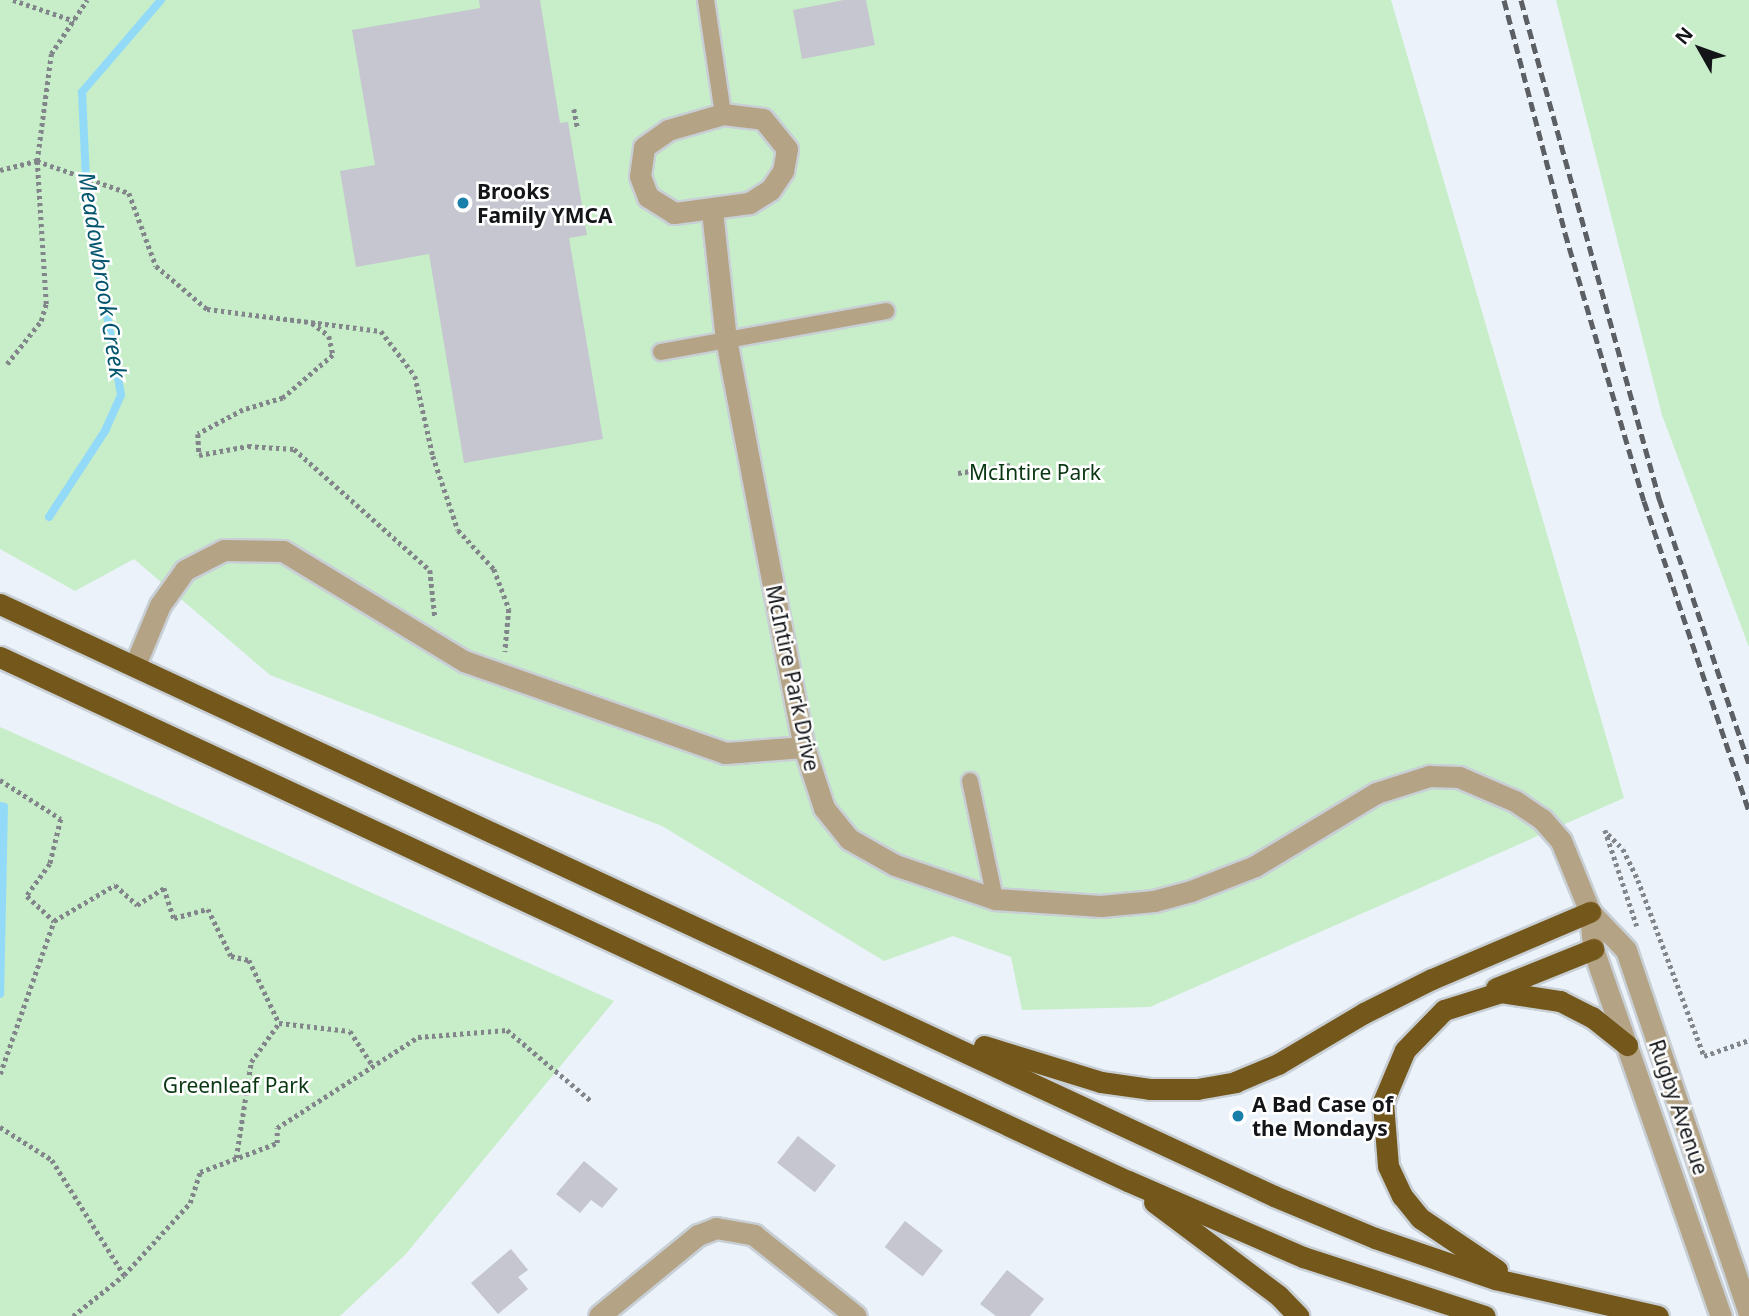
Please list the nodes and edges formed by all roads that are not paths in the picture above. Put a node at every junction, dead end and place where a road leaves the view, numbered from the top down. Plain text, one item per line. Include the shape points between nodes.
1 (706, 0) edge
2 (723, 114) junction
3 (712, 211) junction
4 (886, 311) dead end
5 (726, 339) junction
6 (661, 352) dead end
7 (0, 604) edge
8 (0, 657) edge
9 (135, 665) junction
10 (804, 747) junction
11 (970, 781) dead end
12 (995, 899) junction
13 (1590, 912) junction
14 (1593, 949) junction
15 (845, 994) junction
16 (1472, 998) junction
17 (1627, 1045) junction
18 (1128, 1181) junction
19 (1526, 1287) junction
20 (1749, 1313) edge
21 (599, 1316) edge
22 (856, 1316) edge
23 (1298, 1316) edge
24 (1485, 1316) edge
25 (1658, 1316) edge
26 (1721, 1316) edge

1 - 2 lane
2 - 3 street via 763,119 787,149 783,171 770,190 749,202
2 - 3 street via 668,130 644,147 640,176 648,197 674,213
3 - 5 street, McIntire Park Drive
4 - 5 lane
5 - 6 lane
5 - 10 street, McIntire Park Drive
7 - 9 highway
8 - 18 highway
9 - 10 street via 160,605 185,570 224,550 283,551 464,661 725,752
9 - 15 highway
10 - 12 street, McIntire Park Drive via 824,808 849,839 919,875
11 - 12 lane
12 - 13 street, McIntire Park Drive via 1101,906 1154,901 1191,891 1255,866 1376,793 1441,775 1488,786 1542,819 1561,841
13 - 14 street, McIntire Park Drive
13 - 15 highway via 1364,1013 1278,1064 1235,1082 1197,1089 1101,1082 963,1039
13 - 20 street, Rugby Avenue via 1626,950
14 - 16 highway
14 - 17 street, Rugby Avenue
15 - 19 highway via 1274,1196 1375,1238
16 - 17 highway via 1530,993 1560,1001 1592,1017
16 - 19 highway via 1444,1010 1425,1026 1390,1078 1382,1134 1388,1166 1402,1196 1420,1218
17 - 26 street, Rugby Avenue
18 - 23 highway via 1279,1296
18 - 24 highway via 1303,1257
19 - 25 highway
21 - 22 street via 698,1235 735,1228 754,1235

